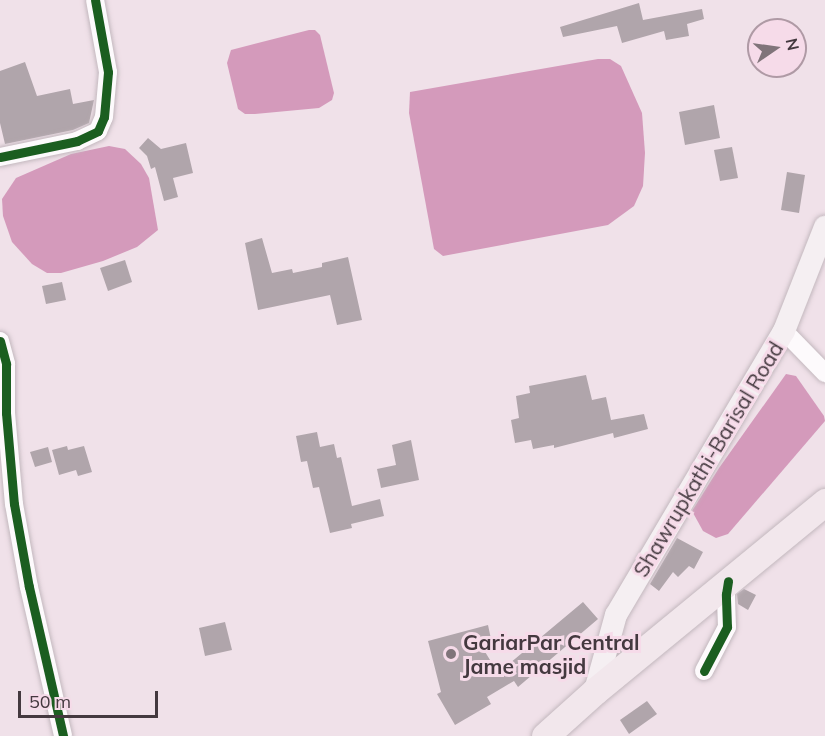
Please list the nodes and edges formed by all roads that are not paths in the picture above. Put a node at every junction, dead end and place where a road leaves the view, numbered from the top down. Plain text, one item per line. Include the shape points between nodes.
1 (95, 0) edge
2 (0, 157) edge
3 (825, 226) edge
4 (784, 331) junction
5 (0, 341) edge
6 (825, 373) edge
7 (820, 511) edge
8 (728, 581) junction
9 (704, 671) dead end
10 (595, 691) junction
11 (63, 736) edge
12 (545, 736) edge

1 - 2 street via 108,72 99,131 77,141
3 - 4 main road, Shawrupkathi-Barisal Road
4 - 6 street
4 - 10 main road, Shawrupkathi-Barisal Road via 616,615
5 - 11 street via 6,364 14,504
7 - 8 highway
8 - 9 street via 727,627
8 - 10 highway
10 - 12 highway

